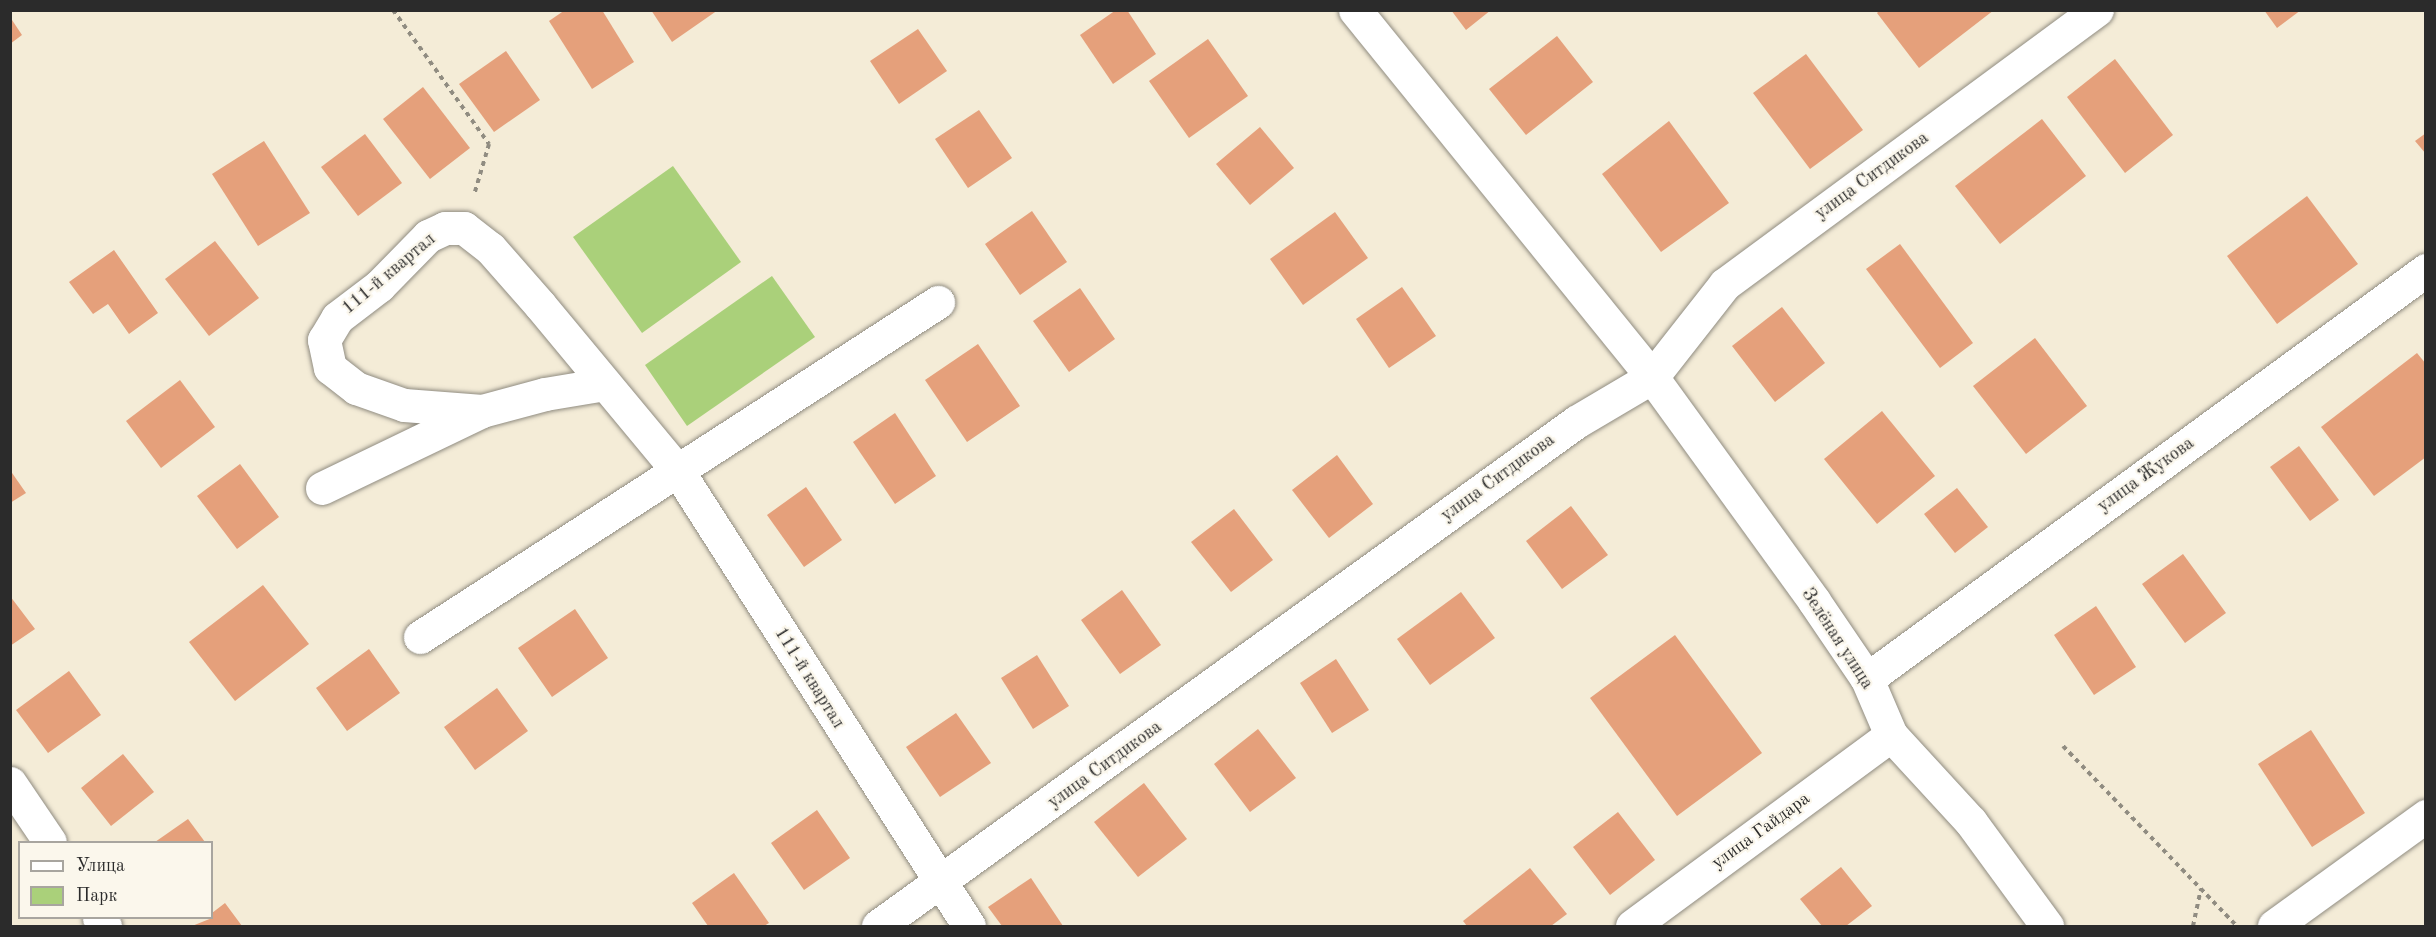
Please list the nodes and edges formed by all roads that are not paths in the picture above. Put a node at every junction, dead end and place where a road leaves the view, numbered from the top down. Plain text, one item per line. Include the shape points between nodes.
1 (1355, 10) edge
2 (2097, 10) edge
3 (2426, 270) edge
4 (938, 302) dead end
5 (1652, 377) junction
6 (605, 384) junction
7 (482, 411) junction
8 (678, 471) junction
9 (322, 488) dead end
10 (420, 636) dead end
11 (1867, 680) junction
12 (1891, 735) junction
13 (10, 783) edge
14 (2426, 816) edge
15 (49, 841) edge
16 (939, 885) junction
17 (878, 927) edge
18 (969, 927) edge
19 (1632, 927) edge
20 (2047, 927) edge
21 (2274, 927) edge

1 - 5 street, Зелёная улица
2 - 5 street, улица Ситдикова via 1725,284
3 - 11 street, улица Жукова
4 - 8 street
5 - 11 street, Зелёная улица
5 - 16 street, улица Ситдикова via 1576,422
6 - 7 street, 111-й квартал via 544,394
6 - 7 street, 111-й квартал via 490,248 464,228 445,228 428,236 379,286 337,318 324,340 330,368 356,388 404,405
6 - 8 street, 111-й квартал
7 - 9 street
8 - 10 street
8 - 16 street, 111-й квартал
11 - 12 street, Зелёная улица
12 - 19 street, улица Гайдара
12 - 20 street, Зелёная улица via 1971,822
13 - 15 street
14 - 21 street
16 - 17 street, улица Ситдикова
16 - 18 street, 111-й квартал

